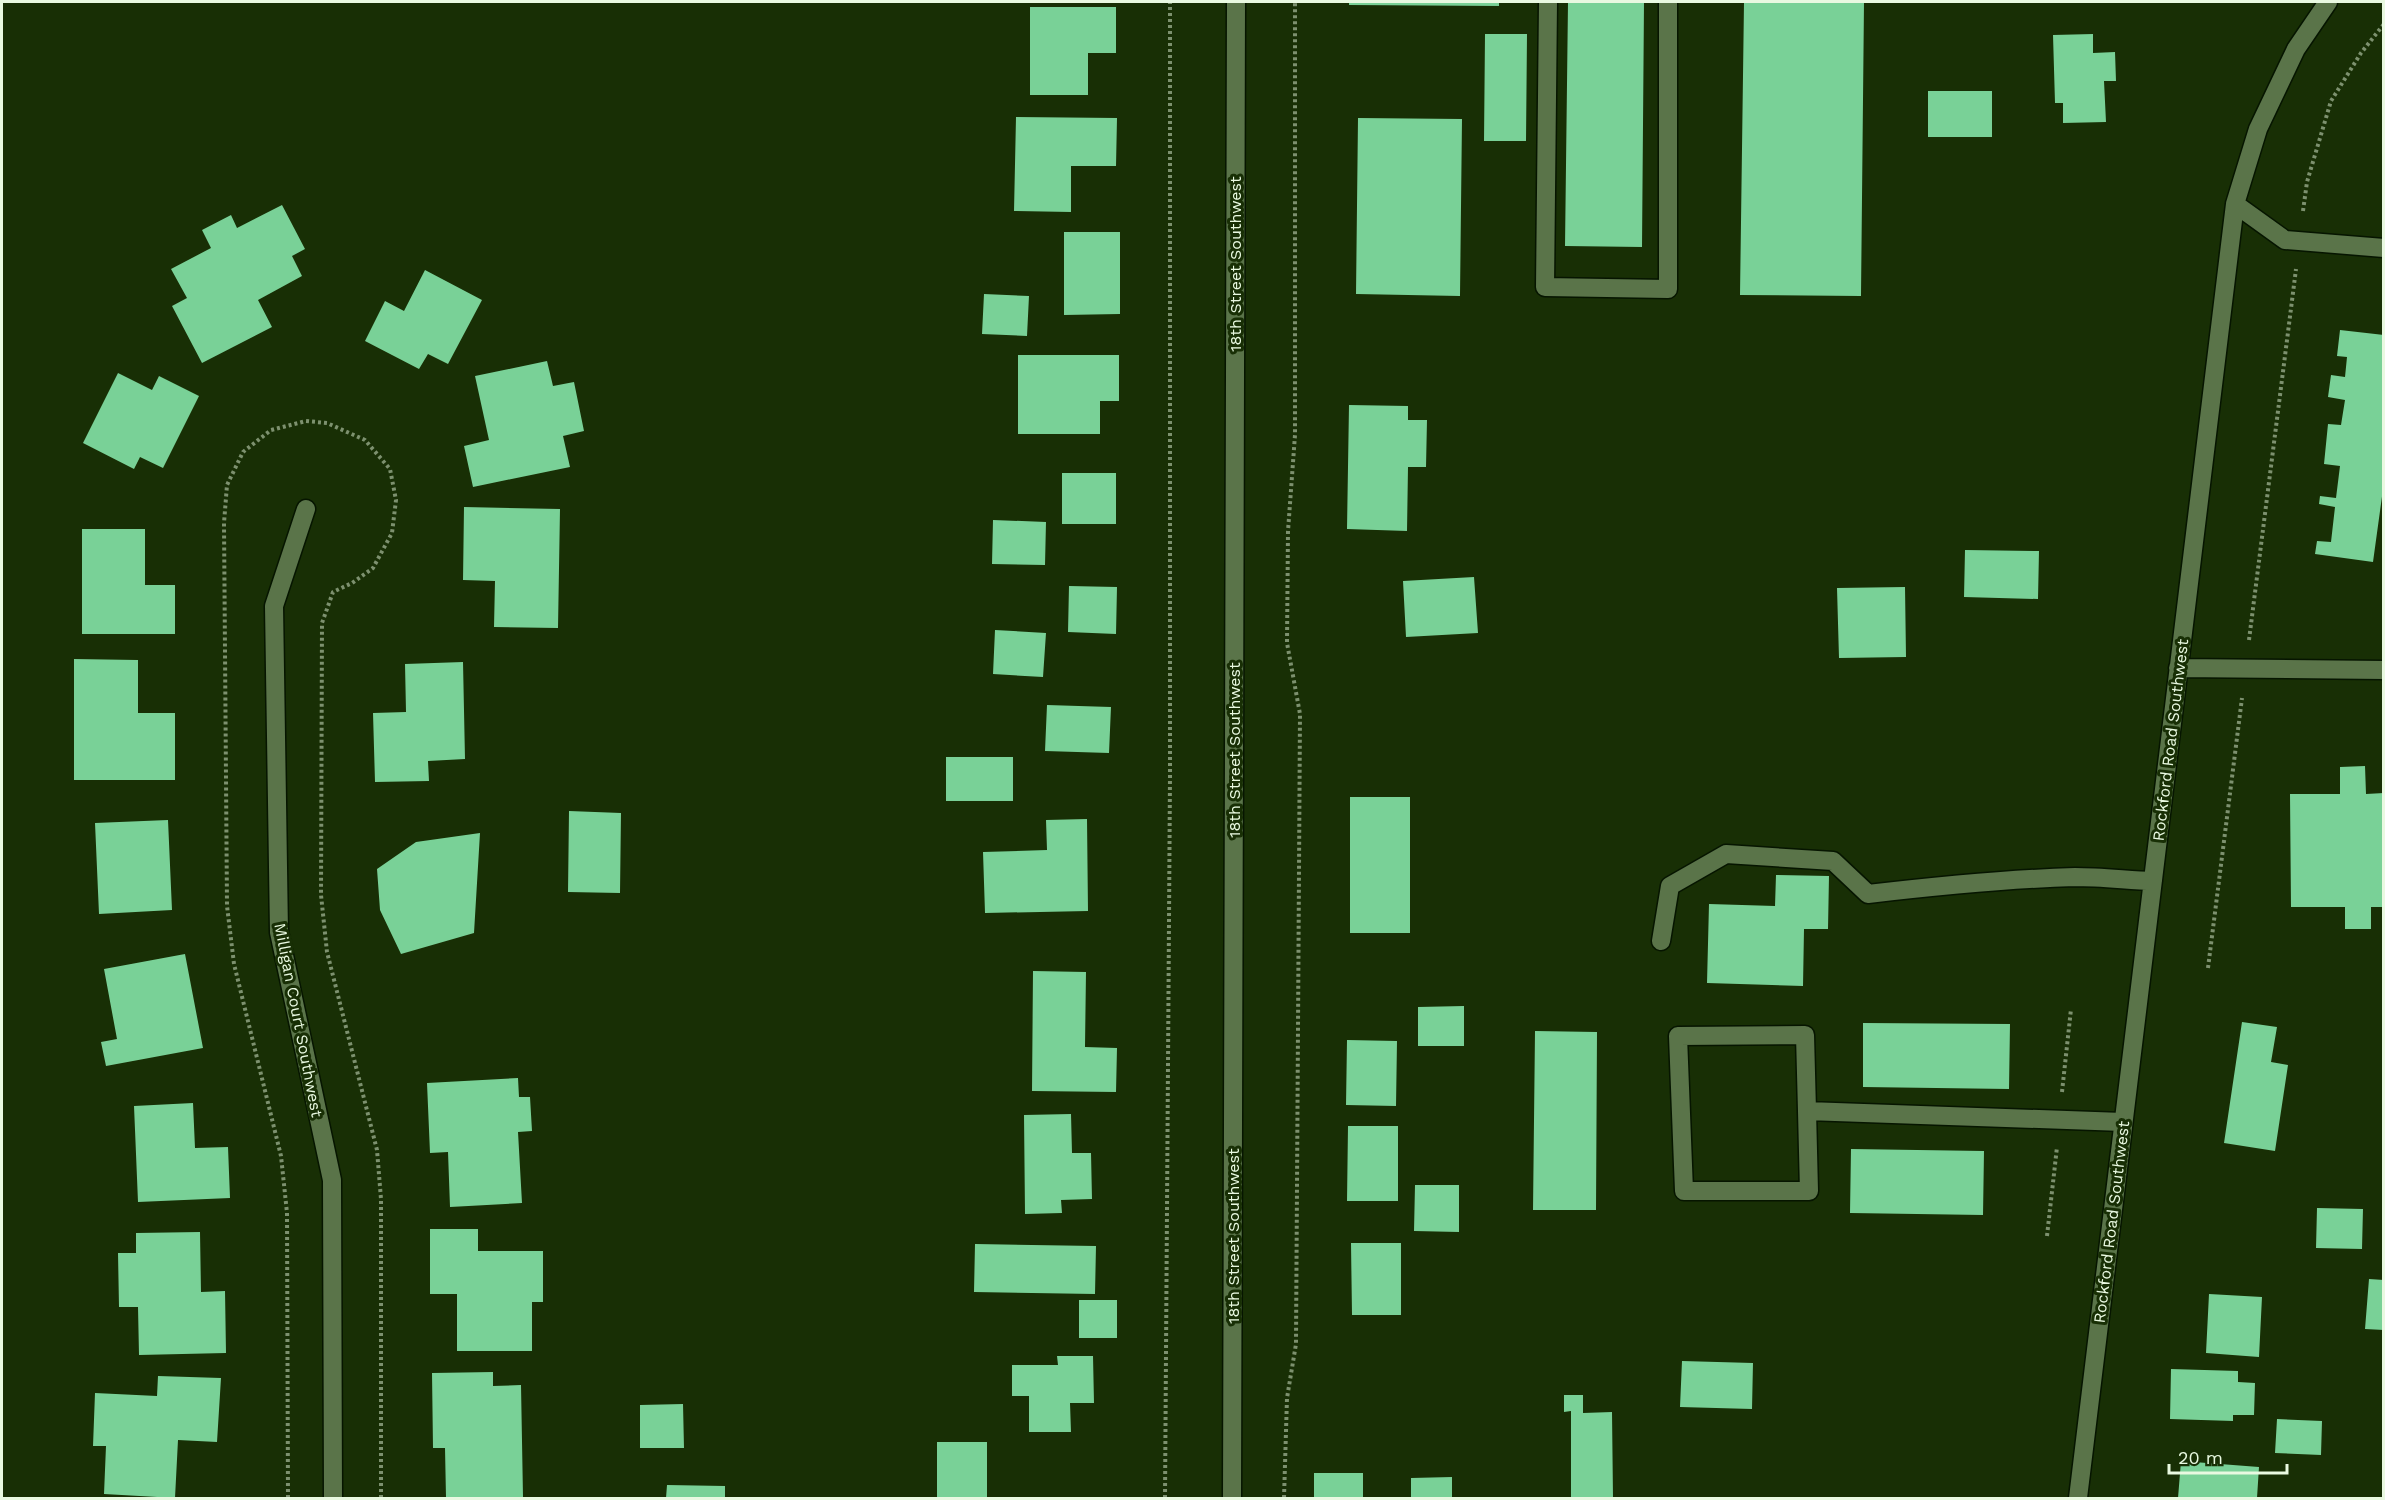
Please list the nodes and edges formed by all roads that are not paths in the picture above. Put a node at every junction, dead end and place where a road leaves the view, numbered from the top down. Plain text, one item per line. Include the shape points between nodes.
1 (1236, 2) edge
2 (1548, 2) edge
3 (1668, 2) edge
4 (2328, 2) edge
5 (2235, 204) junction
6 (2384, 248) edge
7 (306, 509) dead end
8 (2178, 668) junction
9 (2384, 670) edge
10 (2153, 881) junction
11 (1661, 941) dead end
12 (1807, 1111) junction
13 (2123, 1122) junction
14 (333, 1498) edge
15 (1232, 1498) edge
16 (2078, 1498) edge

1 - 15 street, 18th Street Southwest
2 - 3 street via 1545,287 1668,289
4 - 5 street, Rockford Road Southwest via 2296,49 2258,129
5 - 6 street via 2285,240
5 - 8 street, Rockford Road Southwest
7 - 14 street, Milligan Court Southwest via 274,606 279,932 332,1180
8 - 9 street
8 - 10 street, Rockford Road Southwest
10 - 11 street via 2077,877 1951,884 1868,894 1833,861 1726,854 1670,886
10 - 13 street, Rockford Road Southwest
12 - 12 street via 1805,1035 1678,1036 1684,1191 1809,1191
12 - 13 street
13 - 16 street, Rockford Road Southwest

